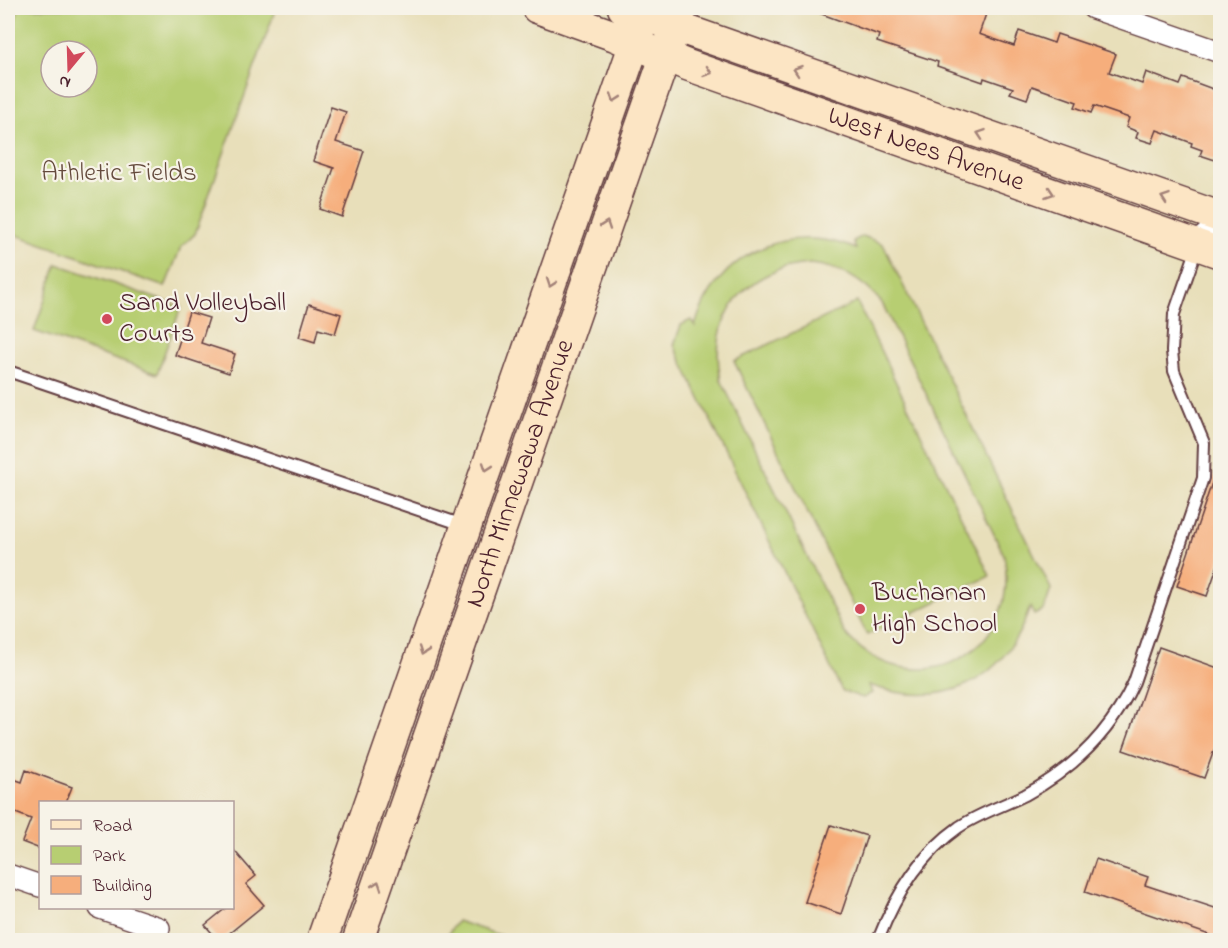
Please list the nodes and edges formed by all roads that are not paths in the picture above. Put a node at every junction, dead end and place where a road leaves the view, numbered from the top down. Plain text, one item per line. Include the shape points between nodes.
1 (537, 8) edge
2 (1093, 8) edge
3 (638, 10) edge
4 (679, 17) edge
5 (634, 43) junction
6 (1221, 52) edge
7 (665, 56) junction
8 (1221, 217) edge
9 (1213, 244) edge
10 (8, 370) edge
11 (466, 526) junction
12 (498, 538) junction
13 (8, 875) edge
14 (39, 886) edge
15 (102, 909) edge
16 (157, 934) edge
17 (322, 940) edge
18 (357, 940) edge
19 (878, 940) edge

1 - 5 main road, West Nees Avenue
2 - 6 street
3 - 4 main road, West Nees Avenue
3 - 5 main road, North Minnewawa Avenue
4 - 7 main road, North Minnewawa Avenue
8 -> 4 main road, West Nees Avenue
5 - 7 main road, West Nees Avenue
5 -> 11 main road, North Minnewawa Avenue
7 -> 9 main road, West Nees Avenue
12 -> 7 main road, North Minnewawa Avenue
9 - 19 lane via 1174,314 1172,351 1174,371 1204,443 1203,478 1126,700 1097,740 1065,771 976,817 930,853 901,889
10 - 11 lane
11 - 12 main road
11 -> 17 main road, North Minnewawa Avenue
18 -> 12 main road, North Minnewawa Avenue
13 - 14 street
15 - 16 street

